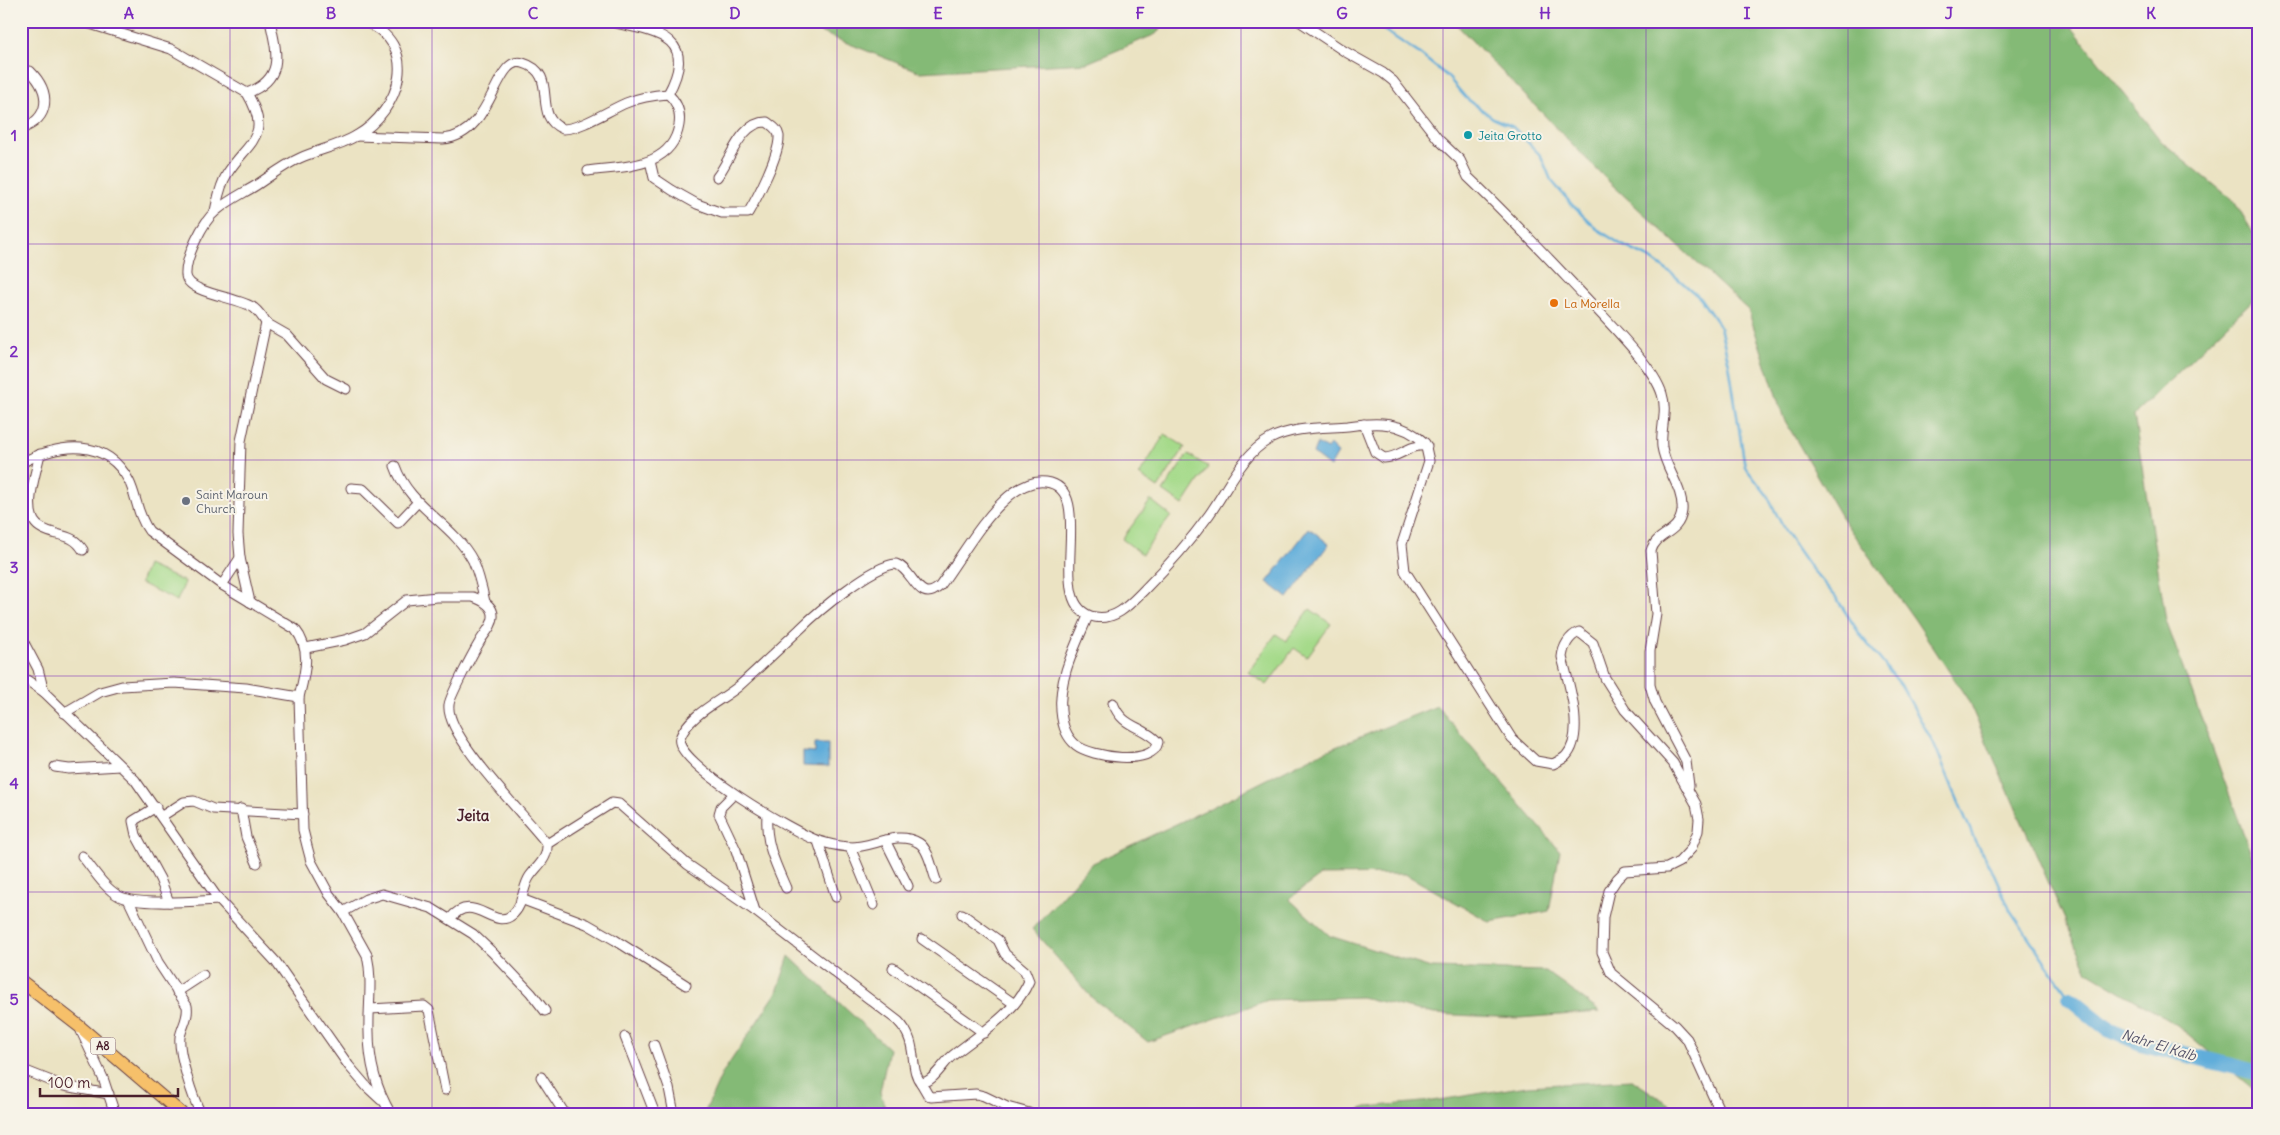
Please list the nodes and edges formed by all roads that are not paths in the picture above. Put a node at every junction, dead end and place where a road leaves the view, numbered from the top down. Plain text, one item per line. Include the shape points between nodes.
1 (80, 21) edge
2 (270, 21) edge
3 (363, 21) edge
4 (606, 21) edge
5 (1298, 21) edge
6 (30, 71) dead end
7 (247, 93) junction
8 (668, 94) junction
9 (21, 129) edge
10 (356, 136) junction
11 (650, 161) junction
12 (588, 171) dead end
13 (717, 177) dead end
14 (215, 211) junction
15 (266, 323) junction
16 (346, 389) dead end
17 (1364, 424) junction
18 (1427, 446) junction
19 (40, 454) junction
20 (21, 463) edge
21 (395, 466) dead end
22 (351, 488) dead end
23 (418, 502) junction
24 (83, 550) dead end
25 (240, 558) junction
26 (222, 585) junction
27 (250, 602) junction
28 (485, 602) junction
29 (1088, 616) junction
30 (21, 637) edge
31 (306, 648) junction
32 (21, 676) edge
33 (44, 692) junction
34 (299, 697) junction
35 (1112, 703) dead end
36 (64, 713) junction
37 (120, 766) junction
38 (55, 767) dead end
39 (1689, 789) junction
40 (734, 794) junction
41 (156, 807) junction
42 (241, 809) junction
43 (303, 814) junction
44 (767, 815) junction
45 (162, 816) junction
46 (886, 840) junction
47 (818, 841) junction
48 (547, 844) junction
49 (850, 847) junction
50 (82, 856) dead end
51 (257, 863) dead end
52 (936, 880) dead end
53 (908, 886) dead end
54 (786, 888) dead end
55 (836, 897) dead end
56 (128, 899) junction
57 (521, 899) junction
58 (219, 900) junction
59 (169, 902) junction
60 (874, 905) dead end
61 (755, 911) junction
62 (343, 912) junction
63 (962, 914) dead end
64 (450, 919) junction
65 (922, 939) dead end
66 (892, 968) dead end
67 (203, 975) dead end
68 (21, 981) edge
69 (686, 985) dead end
70 (177, 992) junction
71 (1013, 1004) junction
72 (370, 1009) junction
73 (545, 1011) dead end
74 (79, 1026) junction
75 (984, 1033) junction
76 (625, 1037) dead end
77 (654, 1045) dead end
78 (21, 1069) edge
79 (541, 1077) dead end
80 (921, 1083) junction
81 (445, 1090) dead end
82 (109, 1094) junction
83 (384, 1101) junction
84 (1030, 1113) edge
85 (115, 1114) edge
86 (182, 1114) edge
87 (201, 1114) edge
88 (391, 1114) edge
89 (565, 1114) edge
90 (655, 1114) edge
91 (674, 1114) edge
92 (1721, 1114) edge

1 - 7 street via 171,49
2 - 7 street via 276,50 275,68 264,84
3 - 10 street via 382,30 397,48 399,62 395,92 387,106
4 - 8 street via 669,38 679,56 676,78
5 - 39 street via 1393,81 1438,139 1460,160 1468,177 1626,340 1663,395 1662,445 1682,499 1682,513 1674,530 1655,541 1651,551 1656,614 1650,651 1650,685 1655,702 1686,761
6 - 9 street via 43,88 45,106 32,125
7 - 14 street via 254,106 259,130 223,182
8 - 10 street via 635,99 563,129 548,116 540,74 518,62 503,71 492,98 464,133 443,139
8 - 11 street via 678,107 678,132 666,151
10 - 14 street via 298,159
11 - 12 street
11 - 13 street via 654,178 697,204 722,213 748,213 776,155 779,136 776,128 760,122 748,128
14 - 15 street via 190,254 188,282 196,288 253,307
15 - 16 street via 287,335 326,379
15 - 25 street via 241,440
17 - 18 street via 1382,422 1401,427 1420,437
17 - 18 street via 1375,452 1384,458 1409,447
17 - 29 street via 1288,432 1270,439 1243,465 1190,539 1145,588 1110,617
18 - 39 street via 1428,461 1402,544 1405,571 1512,740 1536,761 1553,764 1567,756 1574,740 1575,714 1562,657 1563,649 1579,632 1593,643 1605,678 1617,699 1673,762
19 - 20 street
19 - 24 street via 32,490 34,521 39,527 74,539
19 - 26 street via 89,448 113,459 130,483 141,520 149,531
21 - 23 street via 400,480
22 - 23 street via 363,489 398,523
23 - 28 street via 456,538 472,560
25 - 26 street
25 - 27 street
26 - 27 street
27 - 31 street via 295,629
28 - 31 street via 462,596 407,600 364,633
28 - 48 street via 494,615 492,623 448,704 451,722 498,788
29 - 35 street via 1063,684 1060,710 1065,730 1071,741 1097,754 1132,758 1152,753 1158,742 1119,717
29 - 40 street via 1081,612 1071,595 1070,512 1066,498 1049,482 1028,483 995,509 933,592 920,589 902,566 896,564 868,576 831,600 737,688 689,724 679,739 681,749
30 - 33 street via 38,669
31 - 34 street
32 - 33 street
33 - 36 street
34 - 36 street via 246,688 174,683 122,686 100,692
34 - 43 street
36 - 37 street
37 - 38 street
37 - 41 street
39 - 92 street via 1699,819 1691,849 1679,862 1667,868 1633,869 1625,871 1617,879 1609,891 1603,917 1602,952 1611,973 1687,1039
40 - 44 street
40 - 61 street via 721,807 719,814 736,850
41 - 45 street
41 - 59 street via 132,821
42 - 43 street
42 - 45 street via 213,809 194,801 184,802
42 - 51 street via 246,838
43 - 62 street via 312,861 329,894
44 - 47 street
44 - 54 street via 769,847
45 - 58 street
46 - 49 street
46 - 52 street via 904,839 919,843
46 - 53 street
47 - 49 street
47 - 55 street
48 - 57 street via 546,856 528,878
48 - 61 street via 612,803 619,804 687,864
49 - 60 street
50 - 56 street via 109,888
56 - 59 street
56 - 70 street via 158,962
57 - 64 street via 514,914 507,918 462,908
57 - 69 street via 587,924
58 - 59 street
58 - 83 street via 276,962 349,1066
61 - 80 street via 907,1030
62 - 64 street via 382,894 431,908
62 - 72 street via 367,955
63 - 71 street via 998,940 1005,954 1028,976 1027,986
64 - 73 street via 492,952
65 - 71 street
66 - 75 street
67 - 70 street
68 - 74 highway, A8
70 - 87 street via 187,1006 180,1042
71 - 75 street
72 - 81 street via 424,1006 430,1010
72 - 83 street via 368,1032 374,1076
74 - 82 street
74 - 86 highway, A8
75 - 80 street via 952,1056 928,1081
76 - 90 street
77 - 91 street
78 - 82 street via 64,1086
79 - 89 street
80 - 84 street via 931,1097 976,1094 1006,1108
82 - 85 street
83 - 88 street

